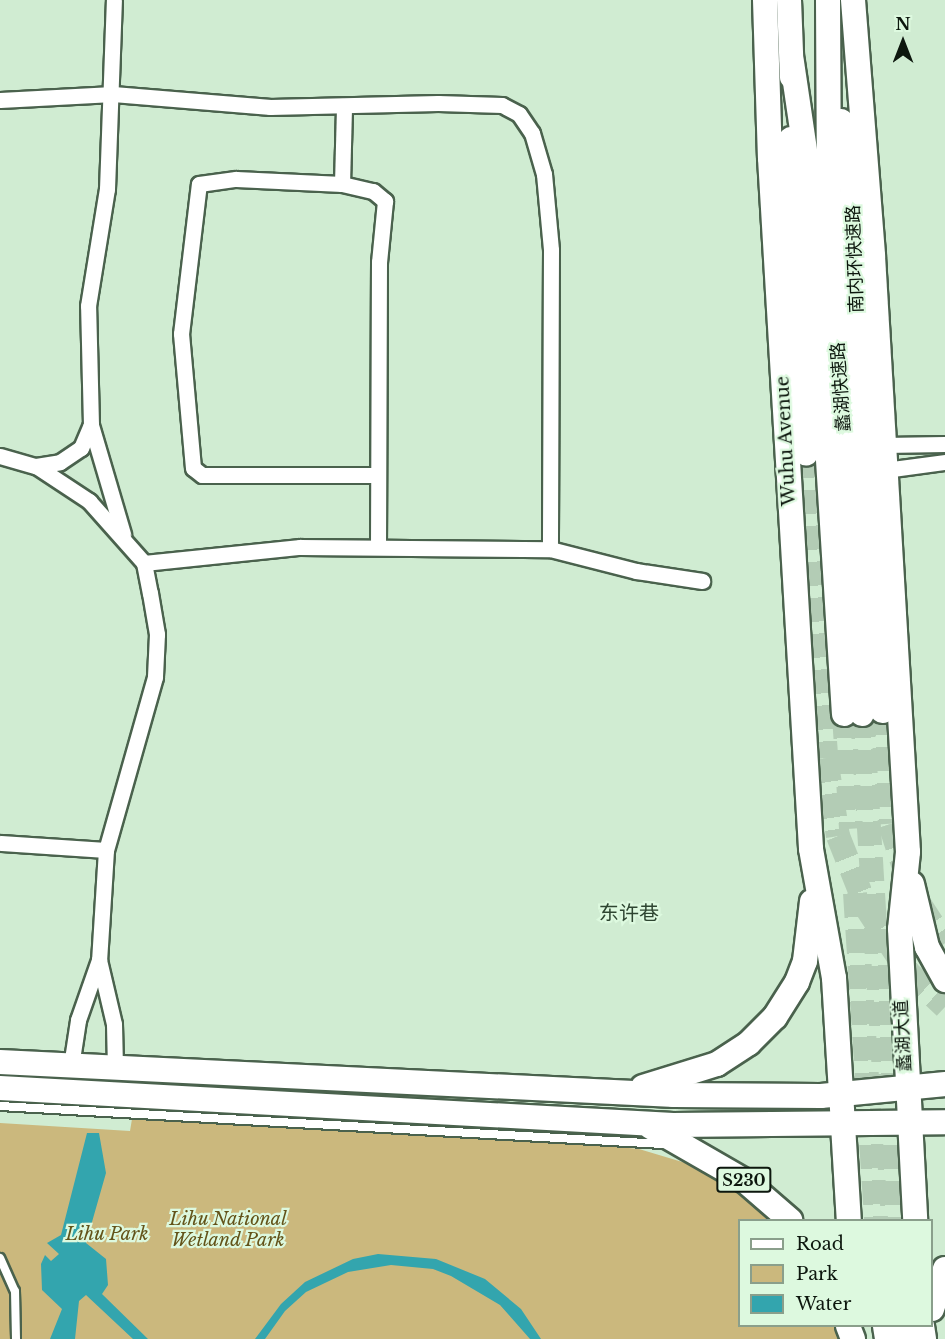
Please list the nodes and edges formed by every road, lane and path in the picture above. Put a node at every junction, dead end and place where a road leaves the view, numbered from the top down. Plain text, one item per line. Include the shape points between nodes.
1 (114, 0) edge
2 (765, 0) edge
3 (789, 0) edge
4 (828, 0) edge
5 (853, 0) edge
6 (792, 62) junction
7 (113, 94) junction
8 (0, 100) edge
9 (344, 106) junction
10 (342, 183) junction
11 (91, 424) junction
12 (945, 444) edge
13 (884, 445) junction
14 (806, 454) tunnel mouth
15 (0, 456) edge
16 (945, 462) edge
17 (36, 466) junction
18 (885, 470) junction
19 (375, 475) junction
20 (125, 540) junction
21 (378, 546) junction
22 (550, 549) junction
23 (144, 563) junction
24 (702, 581) dead end
25 (0, 843) edge
26 (106, 850) junction
27 (908, 852) junction
28 (814, 881) junction
29 (99, 960) junction
30 (945, 981) edge
31 (0, 1062) edge
32 (71, 1066) junction
33 (115, 1068) junction
34 (945, 1084) edge
35 (0, 1088) edge
36 (906, 1088) junction
37 (623, 1093) junction
38 (840, 1094) junction
39 (0, 1106) edge
40 (945, 1122) edge
41 (647, 1124) junction
42 (908, 1124) junction
43 (842, 1125) junction
44 (691, 1149) junction
45 (788, 1219) edge
46 (849, 1219) edge
47 (915, 1219) edge
48 (0, 1258) edge
49 (945, 1269) edge
50 (933, 1306) edge
51 (16, 1339) edge

1 - 7 street
2 - 28 main road, Wuhu Avenue via 770,158
3 - 6 main road
4 - 6 main road, 蠡湖快速路 via 829,195 863,713 811,190
5 - 13 main road
6 - 14 main road via 790,191
7 - 8 street
7 - 9 street via 270,107
7 - 11 street via 107,189 88,306
9 - 10 street
9 - 22 street via 502,105 519,114 531,133 544,174 551,250
10 - 19 street via 373,191 385,201 379,262 379,450
10 - 19 street via 236,179 200,183 182,334 193,468 202,475
11 - 17 street via 81,448 60,462
11 - 20 street
12 - 13 street
13 - 18 main road
15 - 17 street
16 - 18 street
17 - 20 street via 90,501
18 - 27 main road
19 - 21 street
20 - 23 street
21 - 22 street
21 - 23 street via 300,547
22 - 24 street via 636,571
23 - 26 street via 157,634 155,677
25 - 26 street
26 - 29 street
27 - 30 main road via 914,901 924,936
27 - 36 main road, 蠡湖大道 via 900,929
28 - 37 main road via 805,961 775,1017 749,1043 705,1070
28 - 38 main road via 830,945
29 - 32 street via 78,1020
29 - 33 street via 114,1024
31 - 32 main road
32 - 33 main road
33 - 37 main road
34 - 36 main road
35 - 41 main road
36 - 38 main road
36 - 42 main road, 蠡湖大道
37 - 38 main road via 780,1097
38 - 43 main road
39 - 44 lane via 635,1141
40 - 42 main road
41 - 43 main road
41 - 44 main road, S230
42 - 43 main road
42 - 47 main road, 蠡湖大道
43 - 46 main road
44 - 45 main road, S230 via 745,1181
48 - 51 lane via 15,1291
49 - 50 main road

